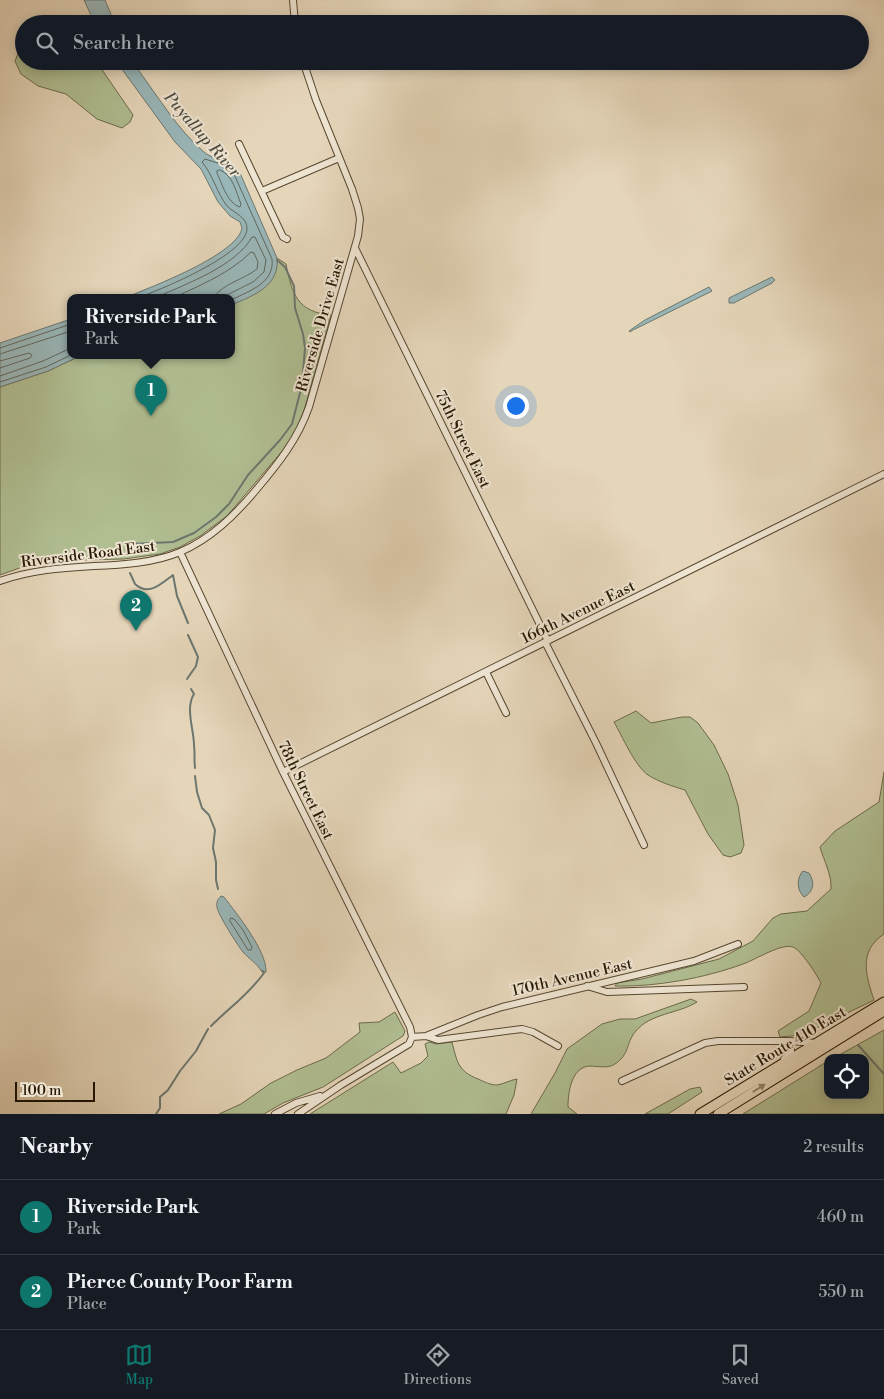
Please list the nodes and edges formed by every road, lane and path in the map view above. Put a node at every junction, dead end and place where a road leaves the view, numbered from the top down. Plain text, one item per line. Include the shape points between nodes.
1 (293, 0) edge
2 (294, 15) edge
3 (306, 70) edge
4 (239, 144) dead end
5 (339, 158) junction
6 (262, 191) junction
7 (287, 239) dead end
8 (355, 248) junction
9 (884, 474) edge
10 (180, 552) junction
11 (0, 581) edge
12 (547, 641) junction
13 (486, 672) junction
14 (506, 713) dead end
15 (283, 772) junction
16 (644, 846) dead end
17 (738, 944) dead end
18 (586, 986) junction
19 (744, 987) dead end
20 (884, 1002) edge
21 (884, 1011) edge
22 (426, 1036) junction
23 (412, 1037) junction
24 (790, 1042) junction
25 (817, 1043) junction
26 (558, 1046) dead end
27 (767, 1073) junction
28 (622, 1081) dead end
29 (326, 1095) junction
30 (275, 1114) edge
31 (298, 1114) edge
32 (700, 1114) edge
33 (718, 1114) edge

1 - 2 street
3 - 5 street, Riverside Drive East
4 - 6 street
5 - 6 street
5 - 8 street, Riverside Drive East via 360,214
6 - 7 street via 283,237
8 - 10 street, Riverside Drive East via 310,407 298,434 279,462 231,518
8 - 12 street, 75th Street East
9 - 12 street, 166th Avenue East
10 - 11 street, Riverside Road East via 140,562 28,572
10 - 15 street, 78th Street East
12 - 13 street, 166th Avenue East
12 - 16 street, 75th Street East
13 - 14 street
13 - 15 street, 166th Avenue East
15 - 23 street, 78th Street East via 410,1027
17 - 18 street, 170th Avenue East via 694,961
18 - 19 street via 607,992
18 - 22 street, 170th Avenue East via 496,1009
20 - 25 highway, State Route 410 East
33 -> 21 highway, State Route 410 East
22 - 23 street, 170th Avenue East
22 - 26 street via 438,1040 522,1029
23 - 29 street via 409,1044
24 - 25 street
24 - 27 street via 792,1051 789,1056
24 - 28 street via 705,1043
25 - 27 highway, State Route 410 East
27 - 32 highway, State Route 410 East
29 - 30 street
29 - 31 street

